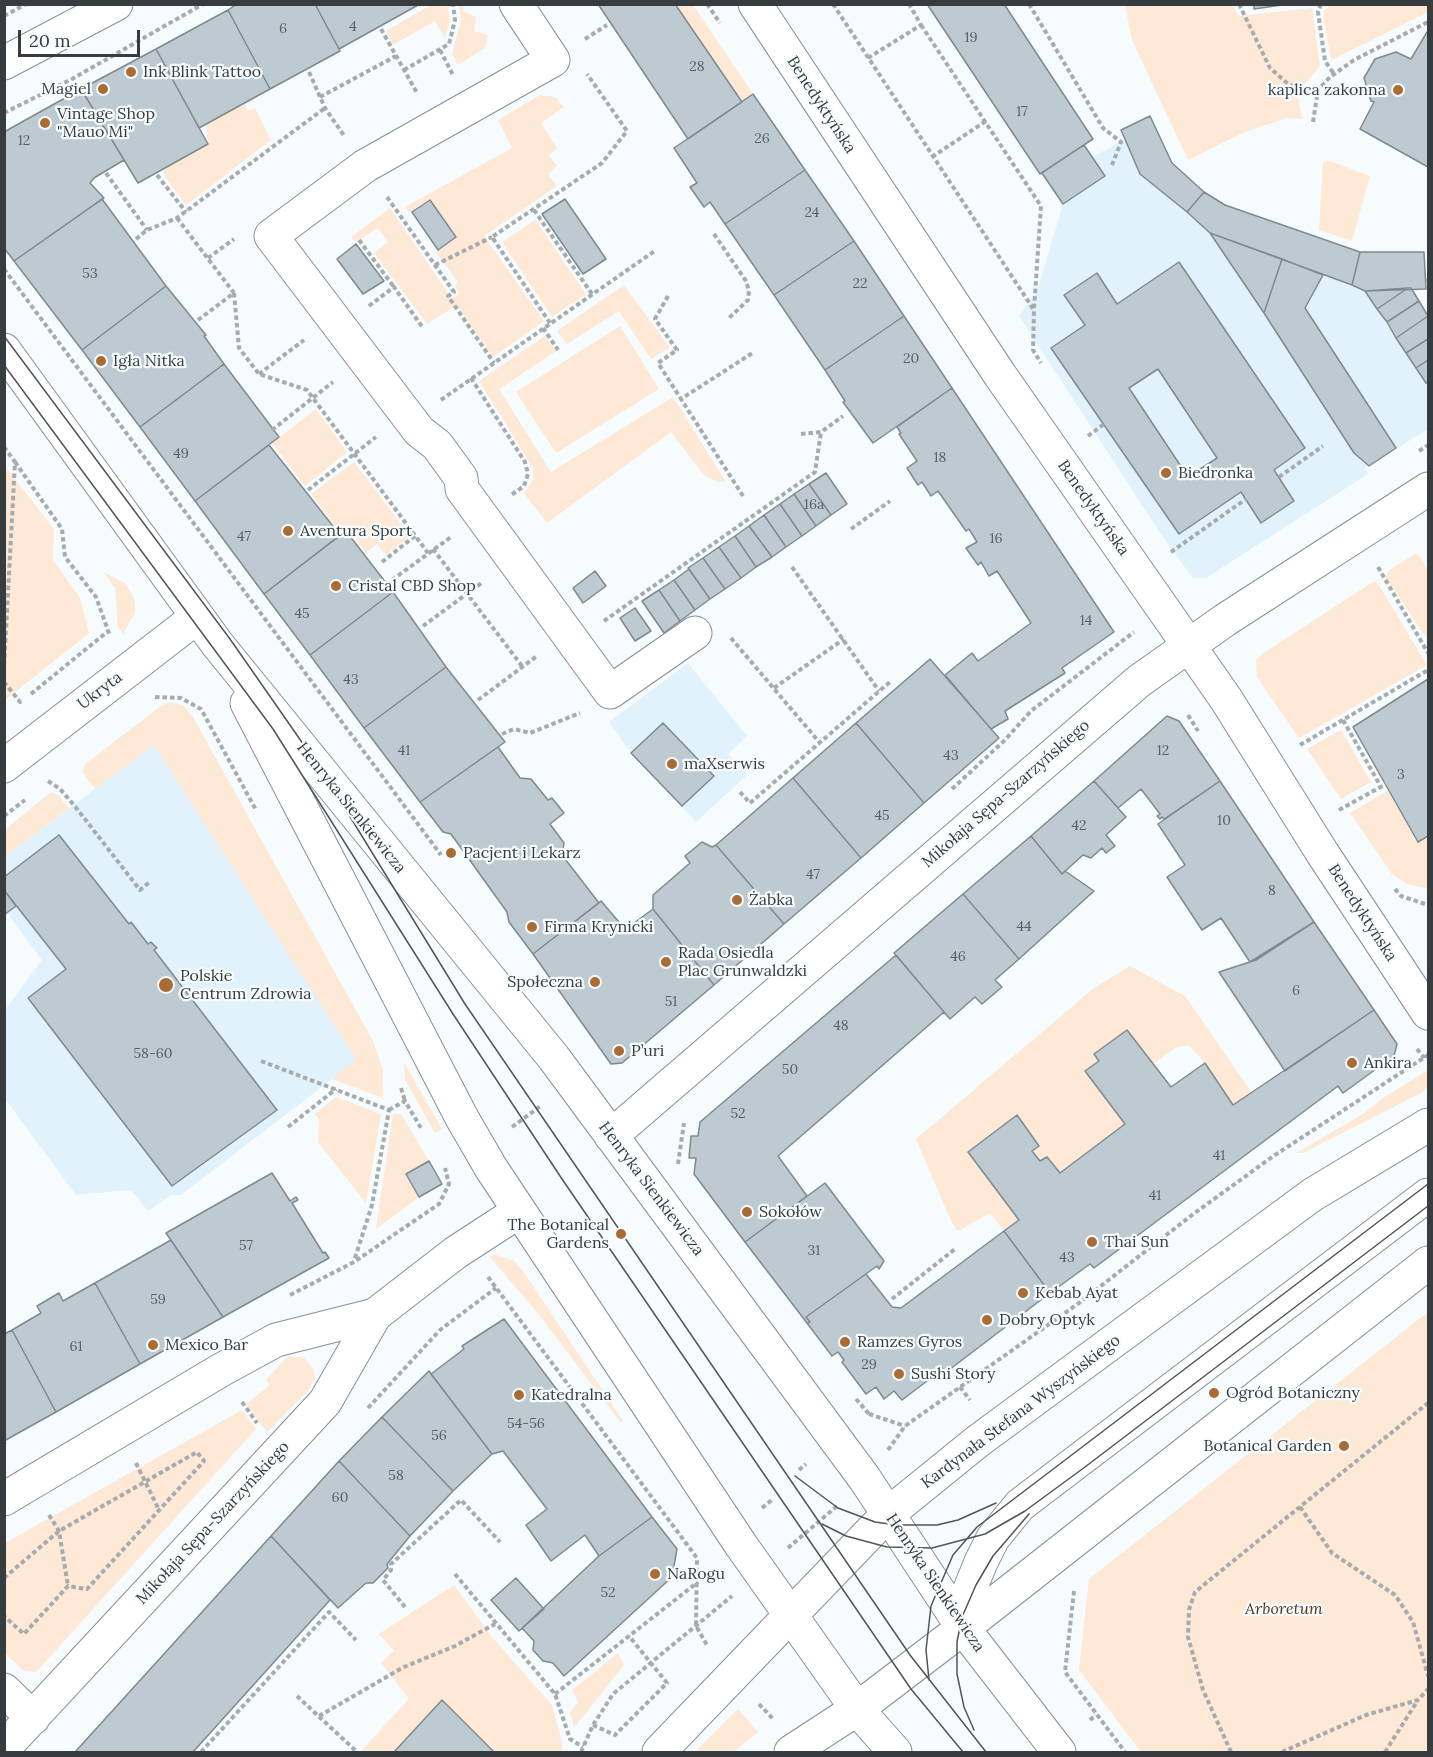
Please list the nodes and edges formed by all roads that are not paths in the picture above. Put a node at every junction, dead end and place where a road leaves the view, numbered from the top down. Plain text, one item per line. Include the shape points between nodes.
1 (116, 4) edge
2 (516, 4) edge
3 (755, 4) edge
4 (4, 63) edge
5 (4, 350) edge
6 (1428, 489) edge
7 (197, 617) junction
8 (695, 633) dead end
9 (218, 645) junction
10 (1188, 645) junction
11 (4, 766) edge
12 (1428, 1013) edge
13 (1428, 1125) edge
14 (611, 1136) junction
15 (1428, 1195) edge
16 (518, 1212) junction
17 (1428, 1263) edge
18 (375, 1315) junction
19 (4, 1499) edge
20 (888, 1514) junction
21 (790, 1614) junction
22 (963, 1628) junction
23 (4, 1690) edge
24 (857, 1708) junction
25 (33, 1718) junction
26 (4, 1748) edge
27 (659, 1752) edge
28 (791, 1752) edge
29 (895, 1752) edge
30 (1059, 1752) edge

1 - 4 street
2 - 8 street via 553,60 365,166 271,236 423,437 437,445 461,478 462,489 610,692
3 - 10 street, Benedyktyńska via 1000,375
5 - 7 street, Henryka Sienkiewicza
6 - 10 street, Mikołaja Sępa-Szarzyńskiego
7 - 9 street, Henryka Sienkiewicza
7 - 11 street, Ukryta
9 - 14 street, Henryka Sienkiewicza via 554,1058
9 - 16 street, Henryka Sienkiewicza via 462,1118
10 - 12 street, Benedyktyńska
10 - 14 street, Mikołaja Sępa-Szarzyńskiego via 1124,694
13 - 20 street, Kardynała Stefana Wyszyńskiego via 1312,1195 978,1441
14 - 20 street, Henryka Sienkiewicza
15 - 22 street via 1020,1505 993,1538 981,1562 968,1594
16 - 18 street, Mikołaja Sępa-Szarzyńskiego via 460,1249
16 - 21 street, Henryka Sienkiewicza
17 - 22 street
18 - 19 street, Mikołaja Sępa-Szarzyńskiego via 276,1340
18 - 25 street, Mikołaja Sępa-Szarzyńskiego via 325,1402
20 - 21 street, Kardynała Stefana Wyszyńskiego
20 - 22 street, Henryka Sienkiewicza
21 - 24 street, Henryka Sienkiewicza
21 - 27 street, Kardynała Stefana Wyszyńskiego
22 - 24 street
22 - 30 street, Henryka Sienkiewicza
23 - 25 street
24 - 28 street
24 - 29 street, Henryka Sienkiewicza
25 - 26 street, Mikołaja Sępa-Szarzyńskiego

